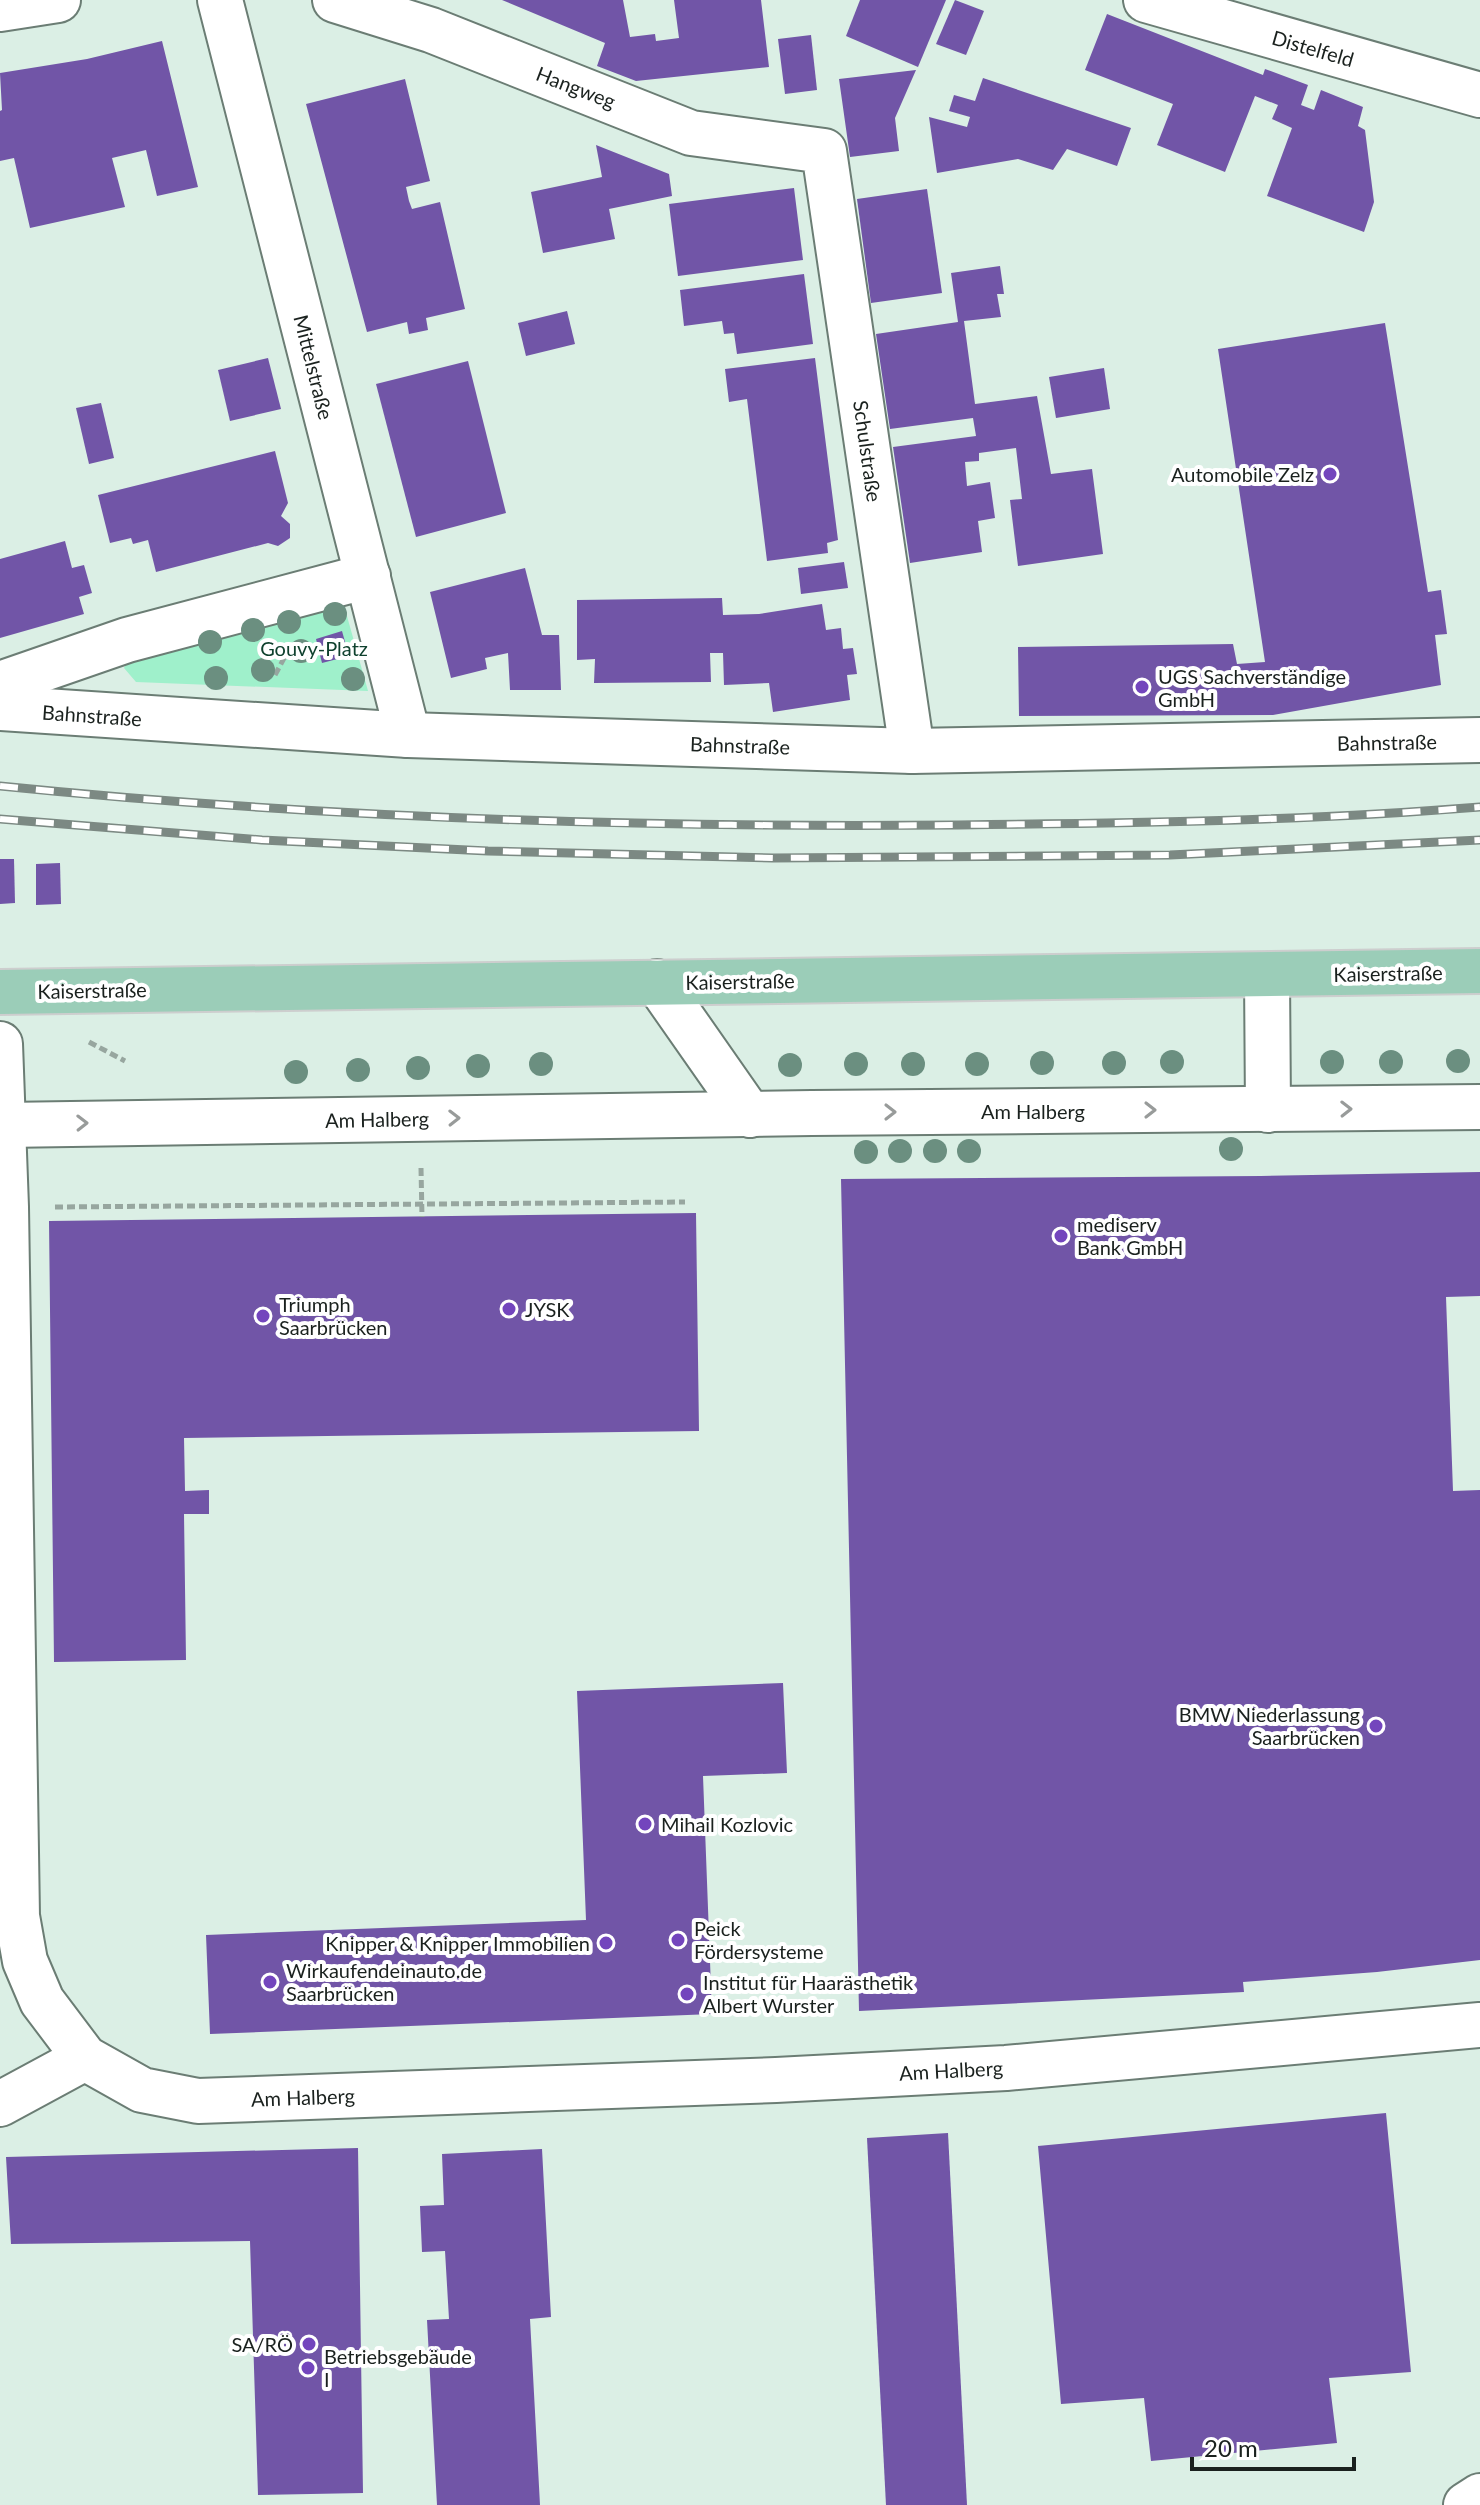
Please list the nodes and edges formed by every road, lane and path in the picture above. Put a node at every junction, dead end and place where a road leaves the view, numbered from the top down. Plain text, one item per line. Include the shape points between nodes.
1 (58, 0) edge
2 (220, 0) edge
3 (335, 0) edge
4 (1146, 0) edge
5 (0, 9) edge
6 (1480, 95) edge
7 (824, 151) joint
8 (368, 576) junction
9 (0, 684) edge
10 (0, 708) edge
11 (408, 735) junction
12 (1480, 740) edge
13 (912, 751) junction
14 (1480, 971) edge
15 (1267, 975) junction
16 (657, 982) junction
17 (0, 992) edge
18 (0, 1044) edge
19 (1480, 1107) edge
20 (1268, 1110) junction
21 (750, 1115) junction
22 (4, 1125) junction
23 (421, 1188) dead end
24 (685, 1202) dead end
25 (422, 1204) junction
26 (6, 1207) junction
27 (422, 1217) dead end
28 (1480, 2025) edge
29 (85, 2058) junction
30 (0, 2104) edge
31 (1480, 2496) edge
32 (1466, 2505) edge

1 - 5 street
2 - 8 street, Mittelstraße
3 - 7 street, Hangweg via 431,30 691,133
4 - 6 street, Distelfeld
7 - 13 street, Schulstraße
8 - 9 street, Bahnstraße via 127,640
8 - 11 street, Mittelstraße
10 - 11 street, Bahnstraße
11 - 13 street, Bahnstraße
12 - 13 street, Bahnstraße
14 - 15 main road, Kaiserstraße
15 - 16 main road, Kaiserstraße
15 - 20 street
16 - 17 main road, Kaiserstraße
16 - 21 street
18 - 22 street, Am Halberg
20 -> 19 street, Am Halberg
21 -> 20 street, Am Halberg
22 -> 21 street, Am Halberg
22 - 26 street, Am Halberg
23 - 25 path
24 - 25 path
25 - 26 path
25 - 27 path
26 - 29 street, Am Halberg via 17,1916 25,1961 42,2001
28 - 29 street, Am Halberg via 1006,2068 198,2101 142,2090
29 - 30 street
31 - 32 street

